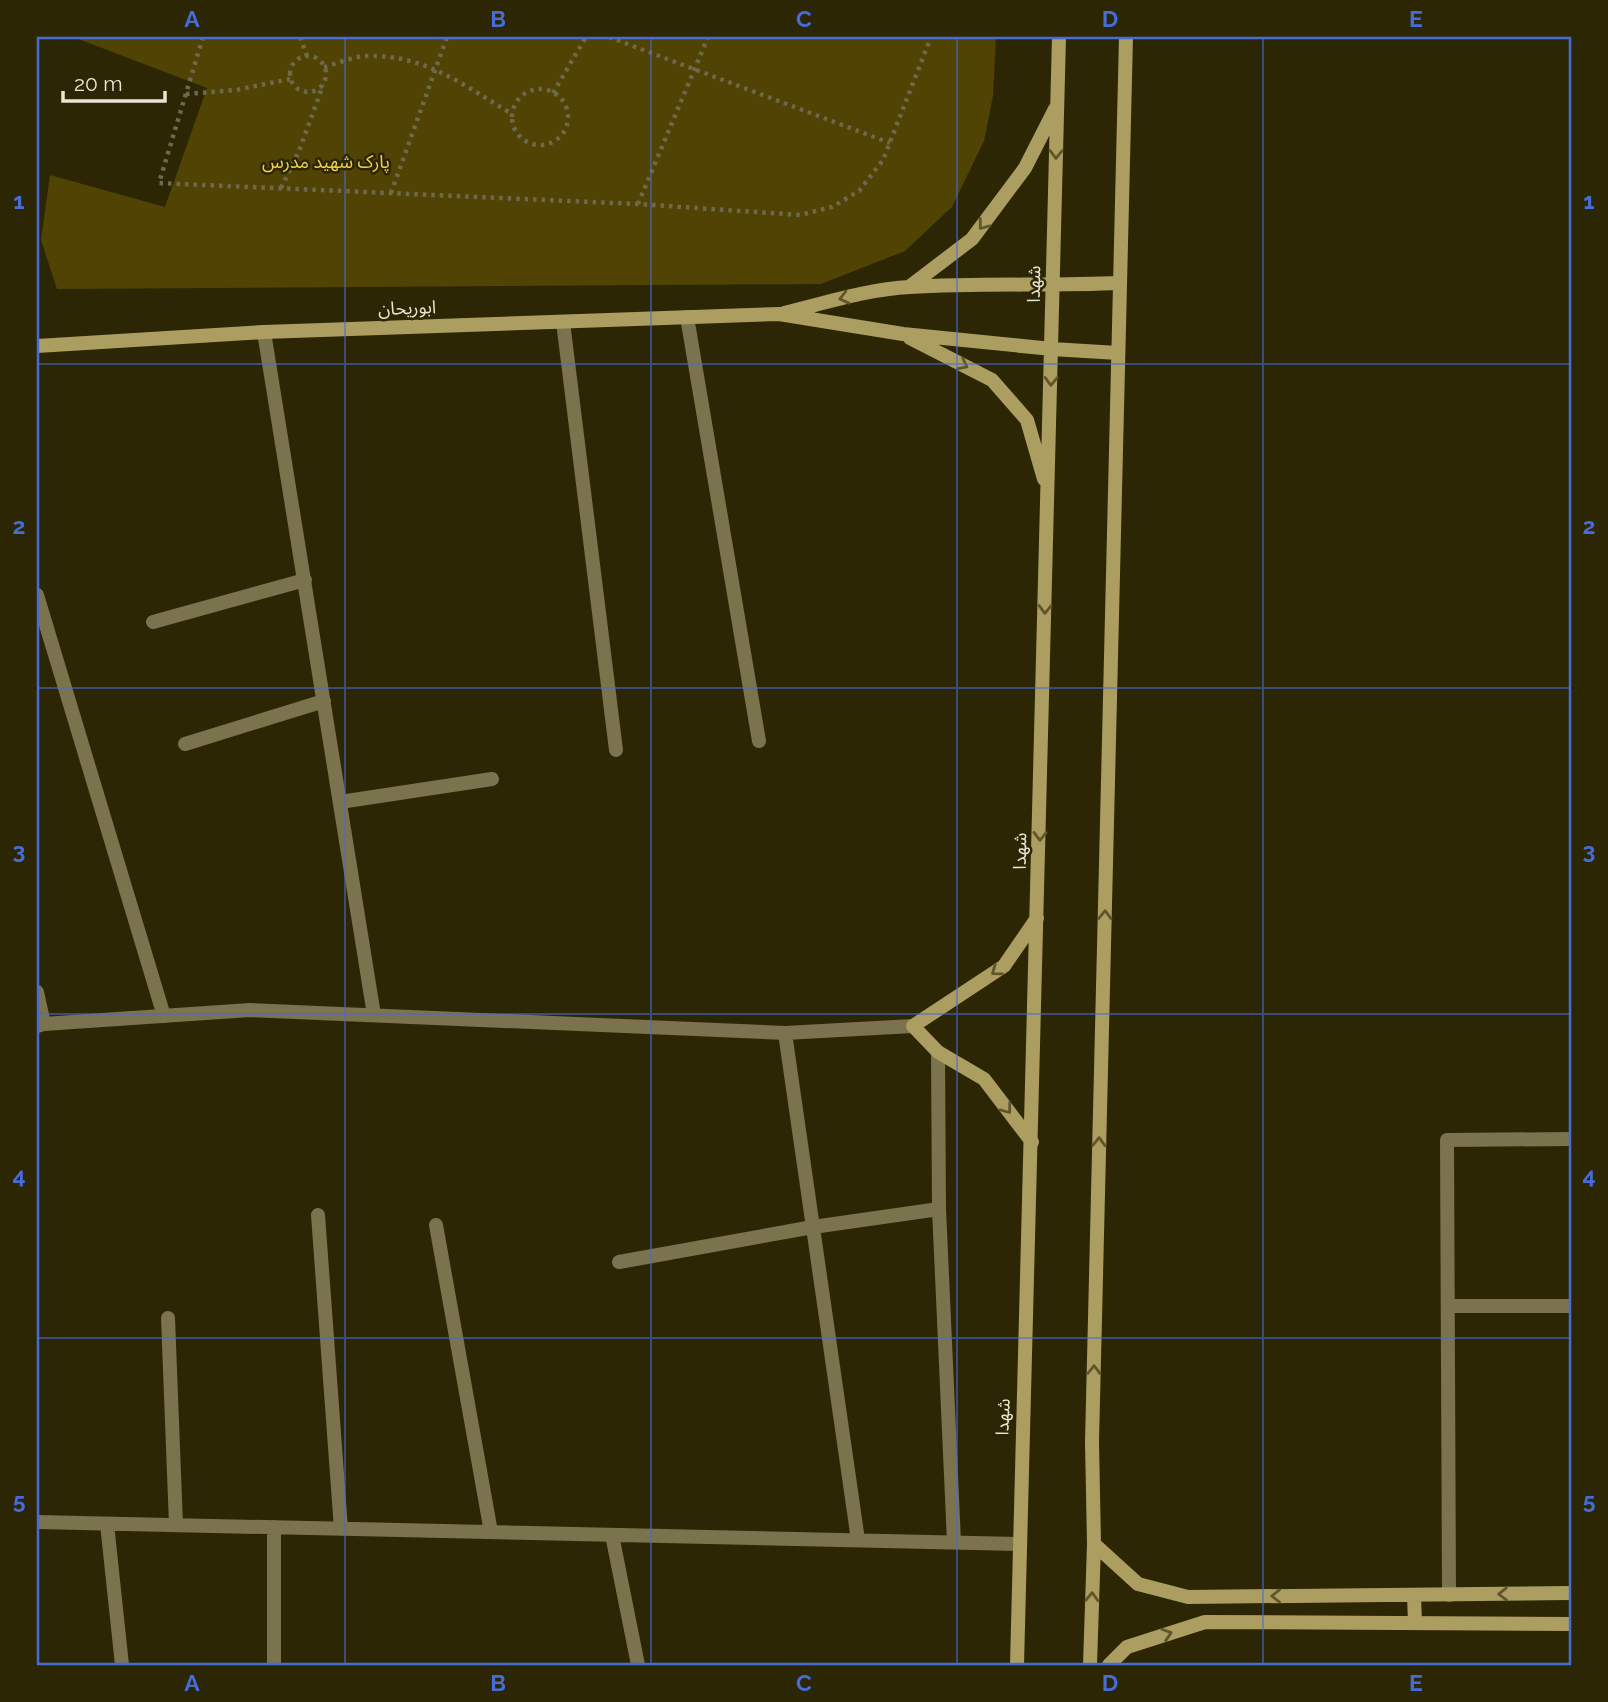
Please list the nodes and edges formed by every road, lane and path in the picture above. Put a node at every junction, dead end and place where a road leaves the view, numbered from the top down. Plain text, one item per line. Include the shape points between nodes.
1 (203, 37) edge
2 (300, 37) edge
3 (447, 37) edge
4 (586, 37) edge
5 (609, 37) edge
6 (708, 37) edge
7 (931, 37) edge
8 (1059, 37) edge
9 (1126, 37) edge
10 (307, 56) junction
11 (324, 67) junction
12 (434, 68) junction
13 (694, 71) junction
14 (290, 79) junction
15 (323, 84) junction
16 (553, 93) junction
17 (186, 94) junction
18 (1057, 105) junction
19 (512, 114) junction
20 (890, 143) junction
21 (281, 188) junction
22 (391, 193) junction
23 (638, 204) junction
24 (1121, 283) junction
25 (909, 286) junction
26 (1053, 286) junction
27 (779, 314) junction
28 (687, 317) junction
29 (563, 322) junction
30 (264, 332) junction
31 (903, 334) junction
32 (37, 346) edge
33 (1052, 349) junction
34 (1118, 353) junction
35 (1048, 494) junction
36 (305, 580) junction
37 (37, 595) edge
38 (153, 622) dead end
39 (324, 701) junction
40 (760, 741) dead end
41 (185, 744) dead end
42 (616, 750) dead end
43 (492, 779) dead end
44 (340, 802) junction
45 (1038, 917) junction
46 (37, 992) edge
47 (164, 1016) junction
48 (374, 1016) junction
49 (41, 1025) edge
50 (913, 1026) junction
51 (785, 1033) junction
52 (939, 1052) junction
53 (1571, 1139) edge
54 (1032, 1142) junction
55 (939, 1209) junction
56 (318, 1215) dead end
57 (436, 1225) dead end
58 (813, 1227) junction
59 (619, 1262) dead end
60 (1448, 1306) junction
61 (1571, 1306) edge
62 (168, 1318) dead end
63 (37, 1522) edge
64 (107, 1524) junction
65 (176, 1525) junction
66 (274, 1527) junction
67 (341, 1529) junction
68 (491, 1532) junction
69 (612, 1535) junction
70 (858, 1540) junction
71 (954, 1542) junction
72 (1019, 1544) junction
73 (1094, 1544) junction
74 (1571, 1593) edge
75 (1414, 1595) junction
76 (1449, 1595) junction
77 (1415, 1623) junction
78 (1571, 1624) edge
79 (122, 1665) edge
80 (274, 1665) edge
81 (638, 1665) edge
82 (1017, 1665) edge
83 (1090, 1665) edge
84 (1109, 1665) edge

1 - 17 path
2 - 10 path
3 - 12 path
4 - 16 path
5 - 13 path
6 - 13 path
7 - 20 path
8 - 18 main road, شهدا
9 - 24 main road
10 - 11 path
10 - 14 path via 293,64
11 - 12 path via 364,56 398,58
11 - 15 path
12 - 19 path
12 - 22 path
13 - 20 path
13 - 23 path
14 - 15 path via 297,89 308,92
14 - 17 path
15 - 21 path
16 - 19 path via 527,93
16 - 19 path via 565,105 568,122 551,144 532,145 523,140 512,124
17 - 21 path via 159,183
18 -> 25 main road via 1025,168 972,239
18 -> 26 main road, شهدا
20 - 23 path via 859,191 832,207 800,215
21 - 22 path
22 - 23 path
24 - 26 main road
24 - 34 main road
25 - 26 main road
25 -> 27 main road
26 - 33 main road, شهدا
27 - 28 main road, ابوریحان
27 - 31 main road
28 - 29 main road, ابوریحان
28 - 40 street
29 - 30 main road, ابوریحان
29 - 42 street
30 - 32 main road, ابوریحان
30 - 36 street
31 - 33 main road
31 -> 35 main road via 992,380 1027,420
33 - 34 main road
33 -> 35 main road, شهدا
73 -> 34 main road via 1093,1414
35 -> 45 main road, شهدا
36 - 38 street
36 - 39 street
37 - 47 street
39 - 41 street
39 - 44 street
43 - 44 street
44 - 48 street
45 -> 50 main road via 1004,966
45 - 54 main road, شهدا
46 - 49 street
47 - 48 street via 250,1010
47 - 49 street
48 - 51 street
50 - 51 street
50 - 52 main road
51 - 58 street
52 -> 54 main road via 984,1079
52 - 55 street
53 - 60 street via 1447,1139
54 - 72 main road, شهدا
55 - 58 street
55 - 71 street
56 - 67 street
57 - 68 street
58 - 59 street
58 - 70 street
60 - 61 street
60 - 76 street
62 - 65 street
63 - 64 street
64 - 65 street
64 - 79 street
65 - 66 street
66 - 67 street
66 - 80 street
67 - 68 street
68 - 69 street
69 - 70 street
69 - 81 street
70 - 71 street
71 - 72 street
72 - 82 main road, شهدا
75 -> 73 main road via 1188,1597 1138,1584
83 -> 73 main road
74 -> 76 main road
75 - 76 main road
75 - 77 main road
77 - 78 main road
84 -> 77 main road via 1128,1647 1205,1622

